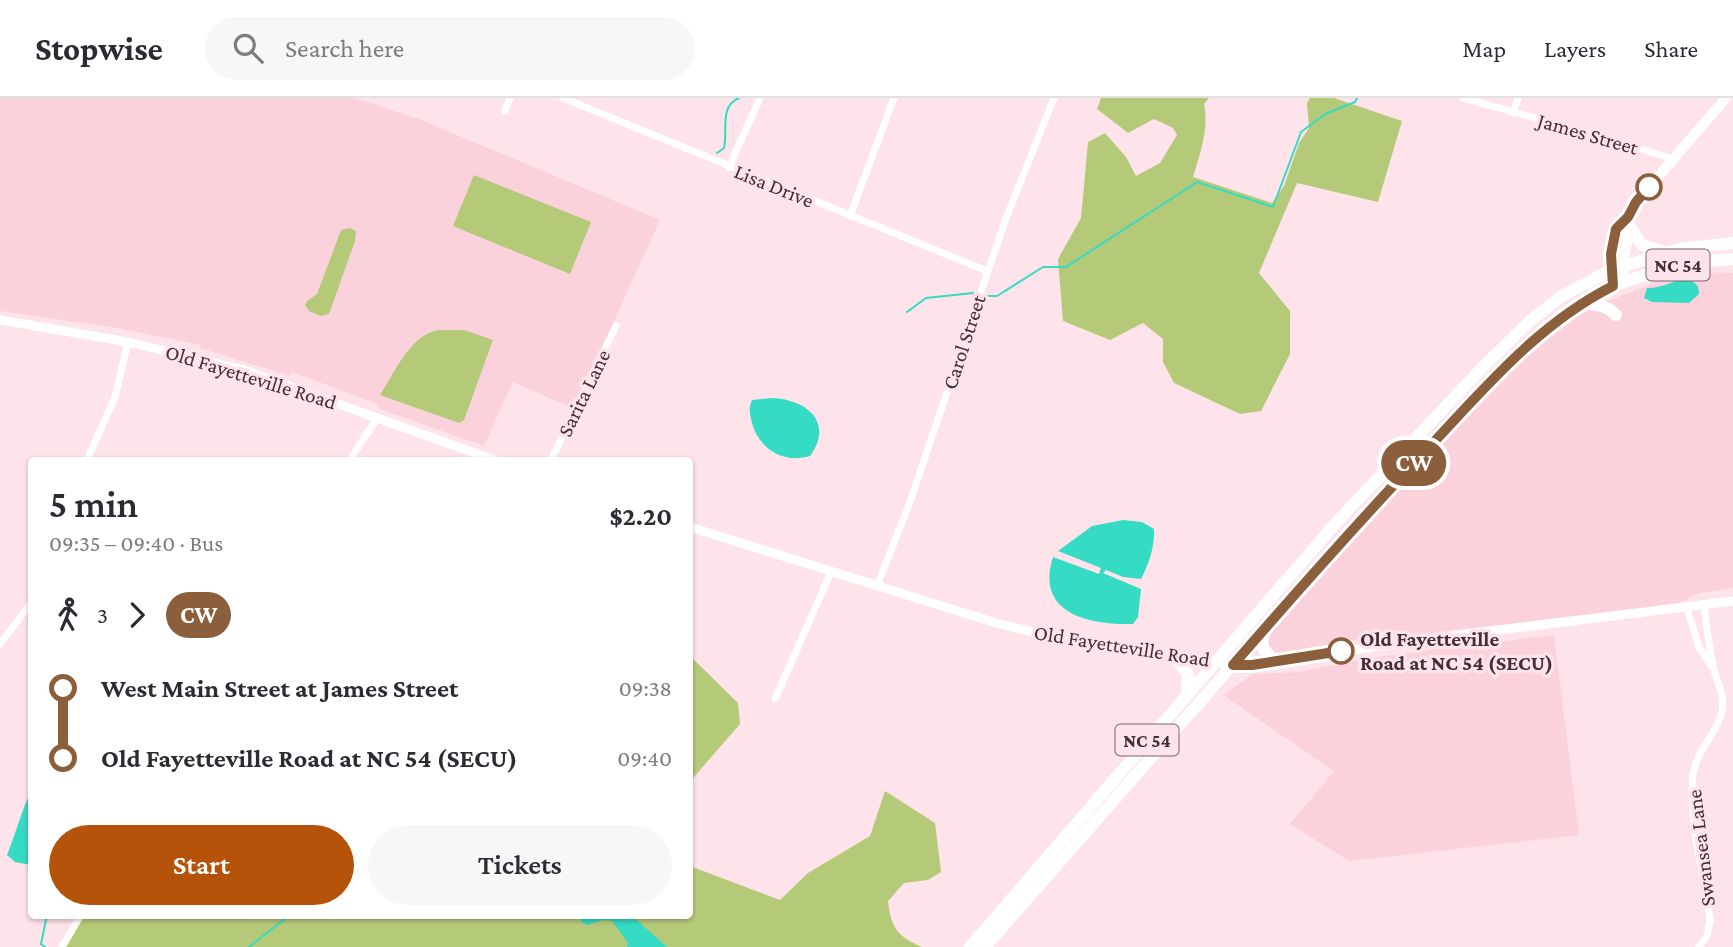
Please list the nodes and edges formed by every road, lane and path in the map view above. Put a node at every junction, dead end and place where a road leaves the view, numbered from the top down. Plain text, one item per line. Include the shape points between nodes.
1 (510, 98) edge
2 (563, 98) edge
3 (760, 98) edge
4 (894, 98) edge
5 (1054, 98) edge
6 (1463, 98) edge
7 (1518, 98) edge
8 (1726, 98) edge
9 (505, 111) dead end
10 (1513, 113) junction
11 (1673, 159) junction
12 (729, 167) junction
13 (850, 216) junction
14 (1629, 223) junction
15 (1733, 243) edge
16 (1664, 252) junction
17 (1733, 259) edge
18 (1624, 265) junction
19 (1611, 270) junction
20 (987, 271) junction
21 (1618, 284) junction
22 (1584, 301) junction
23 (1616, 315) dead end
24 (0, 320) edge
25 (616, 326) dead end
26 (128, 342) junction
27 (377, 418) junction
28 (88, 457) edge
29 (352, 457) edge
30 (486, 457) edge
31 (552, 457) edge
32 (693, 528) edge
33 (831, 572) junction
34 (877, 586) junction
35 (1733, 601) edge
36 (1704, 606) junction
37 (28, 607) edge
38 (1687, 608) junction
39 (1265, 628) junction
40 (0, 644) edge
41 (1173, 655) junction
42 (1215, 661) junction
43 (1275, 661) junction
44 (1233, 665) junction
45 (1714, 671) junction
46 (1187, 694) junction
47 (775, 699) dead end
48 (78, 919) edge
49 (62, 947) edge
50 (970, 947) edge
51 (985, 947) edge
52 (1699, 947) edge

1 - 9 street
2 - 12 street, Lisa Drive
3 - 12 street
4 - 13 street
5 - 20 street, Carol Street
6 - 10 street, James Street
7 - 10 street
8 - 11 main road
10 - 11 street, James Street
11 - 14 main road via 1636,202
12 - 13 street, Lisa Drive
13 - 20 street, Lisa Drive
14 - 16 highway via 1642,245
14 - 18 main road
14 - 19 main road via 1616,229
15 - 16 highway, NC 54
16 - 18 highway, NC 54
17 - 21 highway, NC 54 via 1665,268
18 - 19 highway, NC 54
18 - 21 main road
19 - 21 main road
19 - 42 highway, NC 54 via 1546,308 1483,367 1335,524
20 - 34 street, Carol Street
21 - 22 highway, NC 54
22 - 23 highway via 1603,305
22 - 39 highway, NC 54 via 1542,331 1503,369
24 - 26 street, Old Fayetteville Road
25 - 31 street, Sarita Lane
26 - 27 street, Old Fayetteville Road via 244,370
26 - 28 street via 115,397
27 - 29 street
27 - 30 street, Old Fayetteville Road
32 - 33 street, Old Fayetteville Road
33 - 34 street, Old Fayetteville Road
33 - 47 street
34 - 41 street, Old Fayetteville Road via 1061,639
35 - 36 street, Old Fayetteville Road
36 - 38 street, Old Fayetteville Road
36 - 45 street, Swansea Lane
37 - 40 street
38 - 43 street, Old Fayetteville Road
38 - 45 street, Swansea Lane via 1699,647
39 - 43 highway via 1263,650
39 - 44 highway, NC 54
41 - 42 street, Old Fayetteville Road
41 - 46 highway via 1188,674
42 - 44 street, Old Fayetteville Road
42 - 46 highway, NC 54
43 - 44 street, Old Fayetteville Road
44 - 51 highway, NC 54
45 - 52 street, Swansea Lane via 1723,710 1693,774 1692,801 1710,920
46 - 50 highway, NC 54
48 - 49 street

